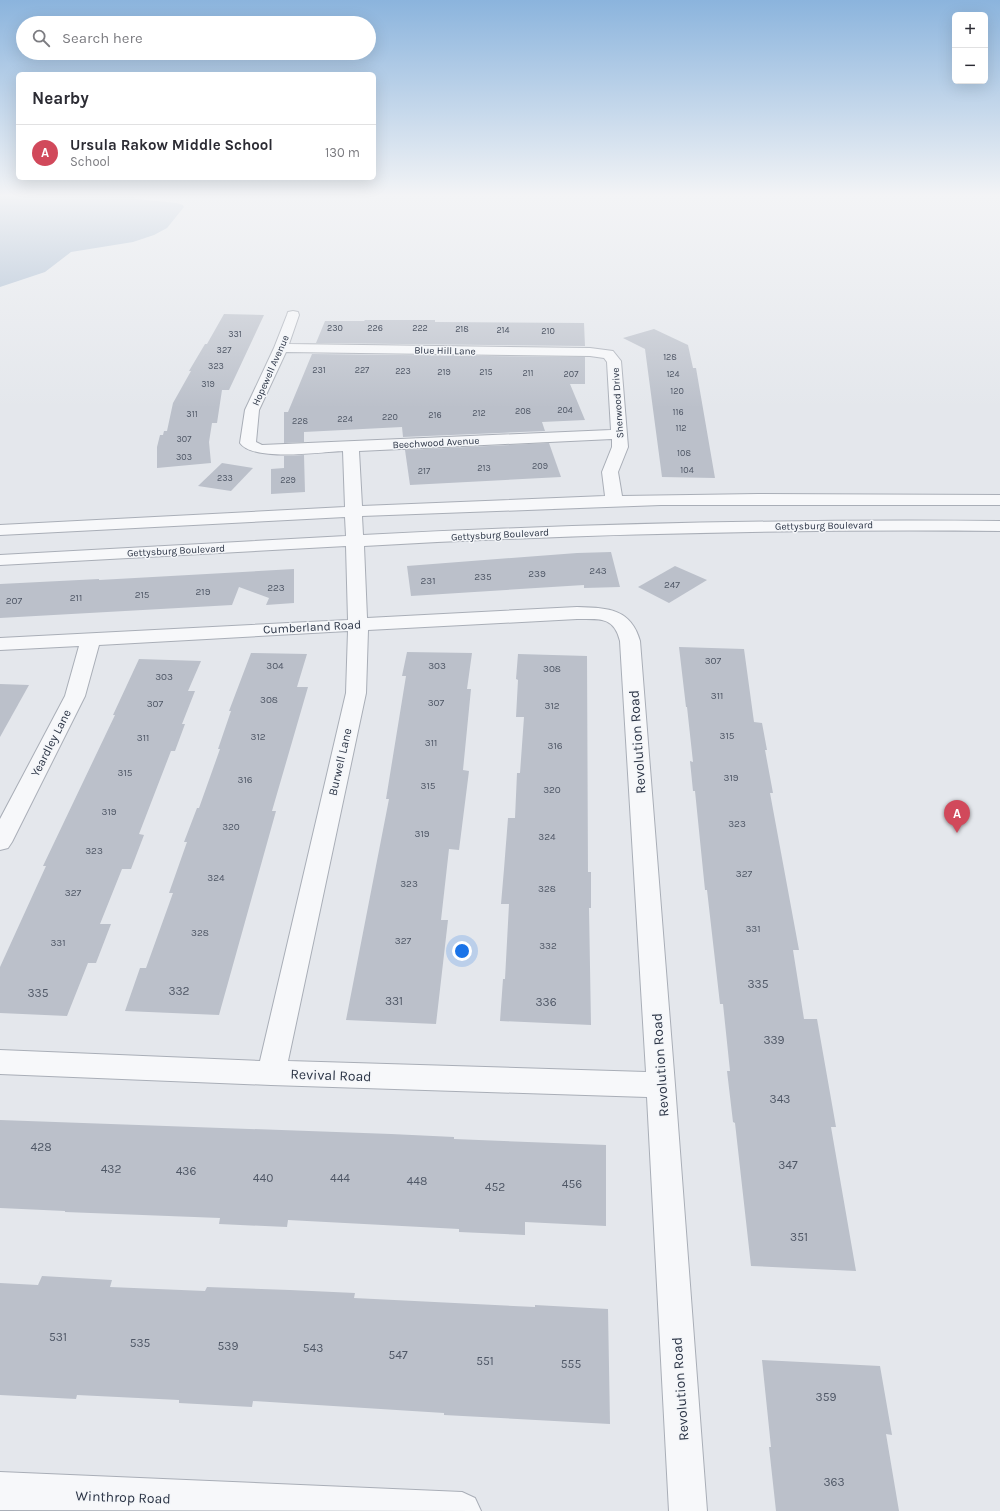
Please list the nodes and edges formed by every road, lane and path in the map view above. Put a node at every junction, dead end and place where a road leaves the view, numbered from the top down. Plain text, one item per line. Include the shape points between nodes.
1 (293, 315) dead end
2 (281, 348) junction
3 (608, 354) joint
4 (619, 434) junction
5 (351, 446) junction
6 (252, 447) joint
7 (1000, 500) edge
8 (614, 501) junction
9 (352, 512) junction
10 (1000, 526) edge
11 (0, 530) edge
12 (354, 541) junction
13 (0, 560) edge
14 (623, 622) joint
15 (358, 625) junction
16 (91, 639) junction
17 (0, 644) edge
18 (0, 842) edge
19 (0, 1062) edge
20 (271, 1073) junction
21 (662, 1085) junction
22 (0, 1491) edge
23 (462, 1511) edge
24 (688, 1511) edge

1 - 2 street, Hopewell Avenue
2 - 3 street, Blue Hill Lane
2 - 6 street, Hopewell Avenue via 252,410 248,443
3 - 4 street, Sherwood Drive via 614,361
4 - 5 street, Beechwood Avenue
4 - 8 street, Sherwood Drive via 620,447 610,472
5 - 6 street, Beechwood Avenue via 274,450
5 - 9 street, Burwell Lane
7 - 8 street via 857,498
8 - 9 street
9 - 11 street
9 - 12 street, Burwell Lane
10 - 12 street, Gettysburg Boulevard via 903,524 628,528
12 - 13 street, Gettysburg Boulevard
12 - 15 street, Burwell Lane
14 - 15 street, Cumberland Road via 607,615 577,613
14 - 21 street, Revolution Road via 629,631 630,641
15 - 16 street, Cumberland Road
15 - 20 street, Burwell Lane via 356,693
16 - 17 street, Cumberland Road
16 - 18 street, Yeardley Lane via 76,696
19 - 20 street, Revival Road
20 - 21 street, Revival Road
21 - 24 street, Revolution Road
22 - 23 street, Winthrop Road

